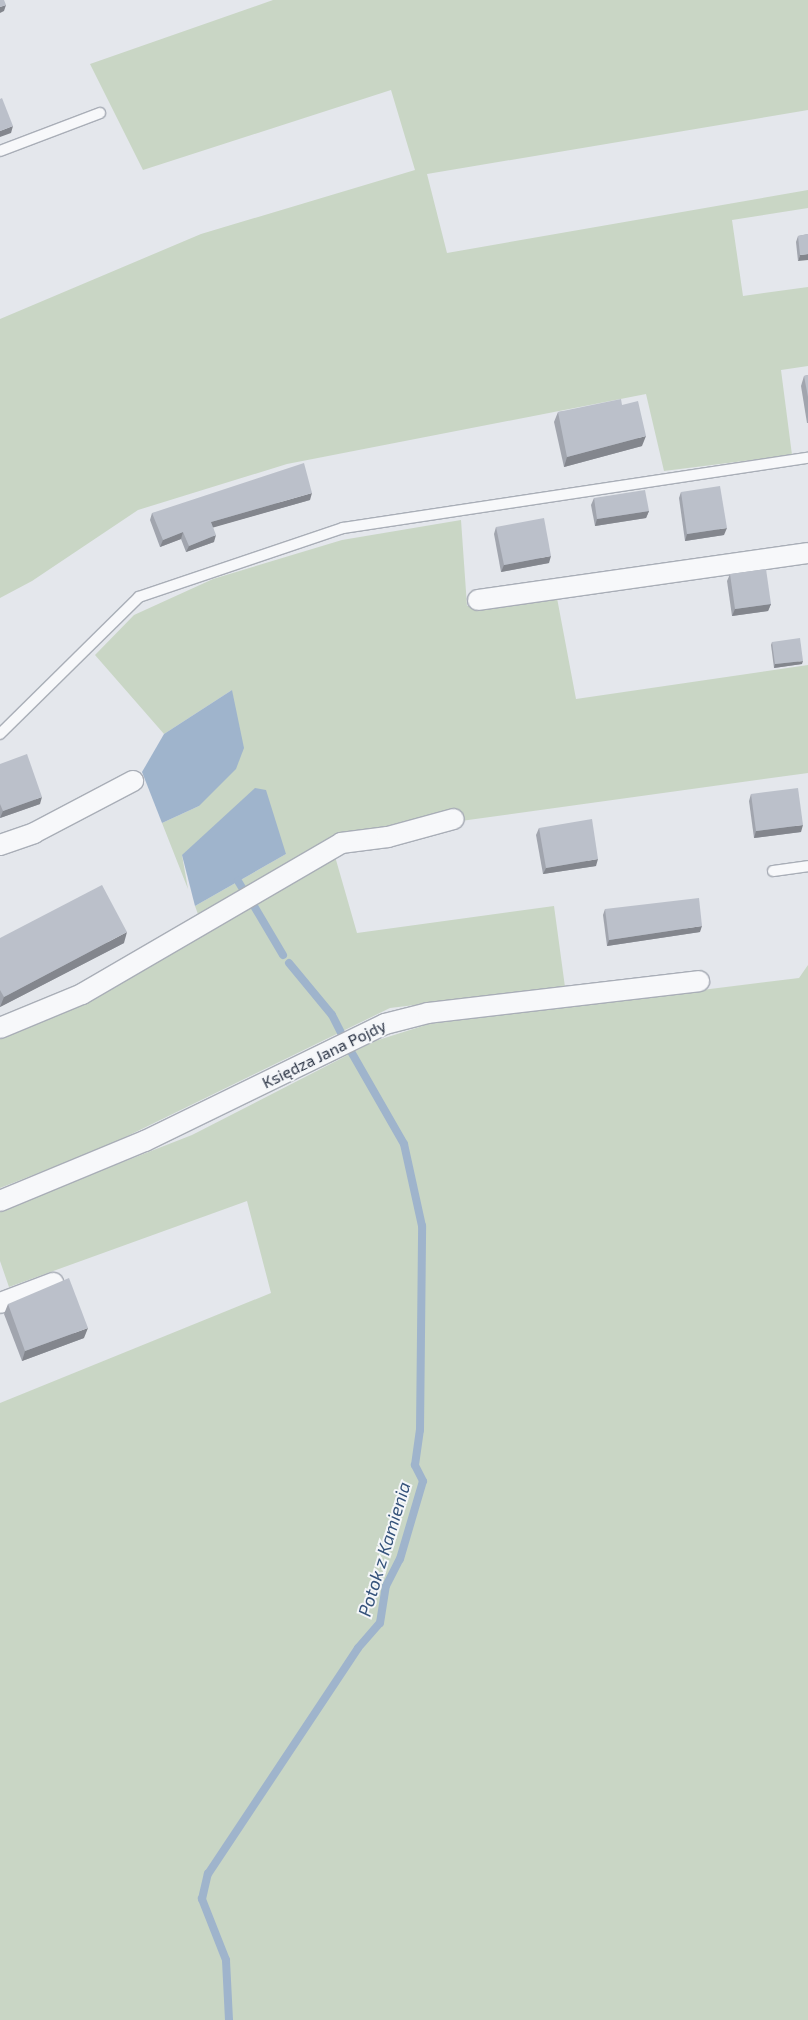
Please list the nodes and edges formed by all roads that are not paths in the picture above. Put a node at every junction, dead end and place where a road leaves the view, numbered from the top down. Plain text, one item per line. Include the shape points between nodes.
1 (100, 113) dead end
2 (0, 151) edge
3 (808, 458) edge
4 (808, 553) edge
5 (478, 600) dead end
6 (0, 734) edge
7 (133, 781) dead end
8 (454, 819) dead end
9 (0, 845) edge
10 (808, 866) edge
11 (773, 871) dead end
12 (699, 981) dead end
13 (0, 1028) edge
14 (0, 1201) edge
15 (53, 1283) edge
16 (0, 1303) edge

1 - 2 lane
3 - 6 lane via 343,528 148,594 139,598
4 - 5 street
7 - 9 street via 34,833
8 - 13 street via 388,837 341,843 82,994
10 - 11 lane
12 - 14 street, Księdza Jana Pojdy via 428,1013 385,1024 144,1142
15 - 16 street

